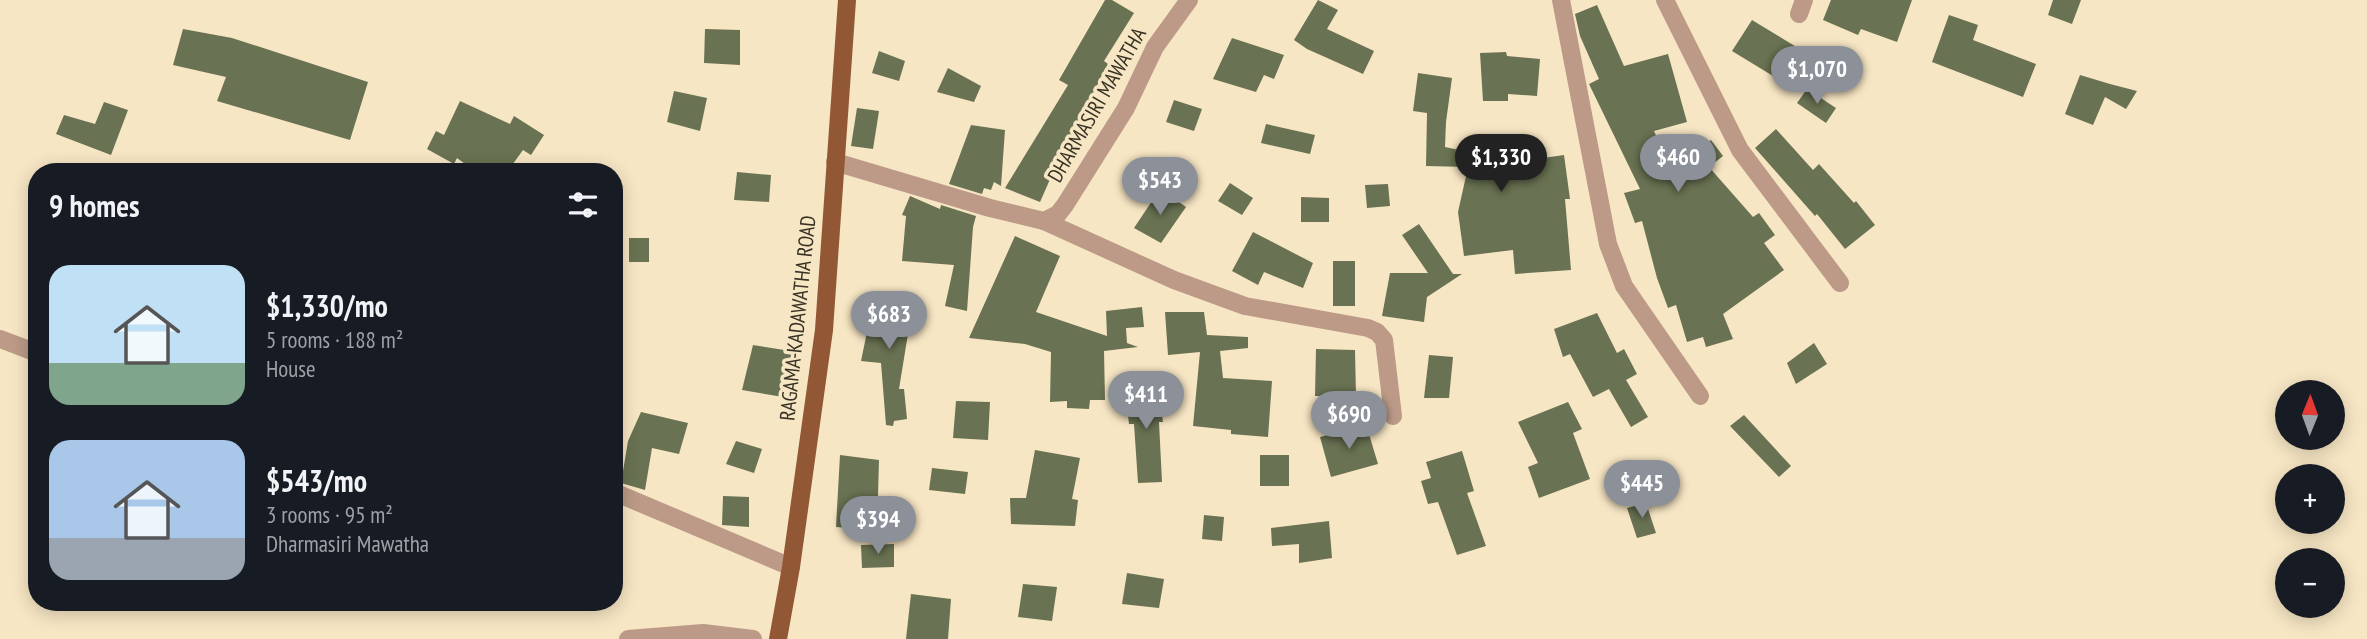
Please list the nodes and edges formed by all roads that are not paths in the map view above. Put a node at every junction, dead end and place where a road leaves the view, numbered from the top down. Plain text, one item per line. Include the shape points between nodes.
1 (847, 0) edge
2 (1189, 0) edge
3 (1560, 0) edge
4 (1665, 0) edge
5 (835, 162) junction
6 (1044, 221) junction
7 (1840, 283) dead end
8 (0, 339) edge
9 (28, 350) edge
10 (1700, 396) dead end
11 (1393, 416) dead end
12 (623, 496) edge
13 (791, 567) junction
14 (628, 639) edge
15 (753, 639) edge
16 (778, 639) edge

1 - 5 main road, RAGAMA-KADAWATHA ROAD
2 - 6 street, DHARMASIRI MAWATHA via 1155,47 1126,108 1065,205
3 - 10 street via 1608,244 1624,286
4 - 7 street via 1740,150
5 - 6 street
5 - 13 main road, RAGAMA-KADAWATHA ROAD via 824,330
6 - 11 street via 1174,280 1245,306 1377,332 1384,340
8 - 9 street
12 - 13 street
13 - 16 main road, RAGAMA-KADAWATHA ROAD
14 - 15 street via 704,633

